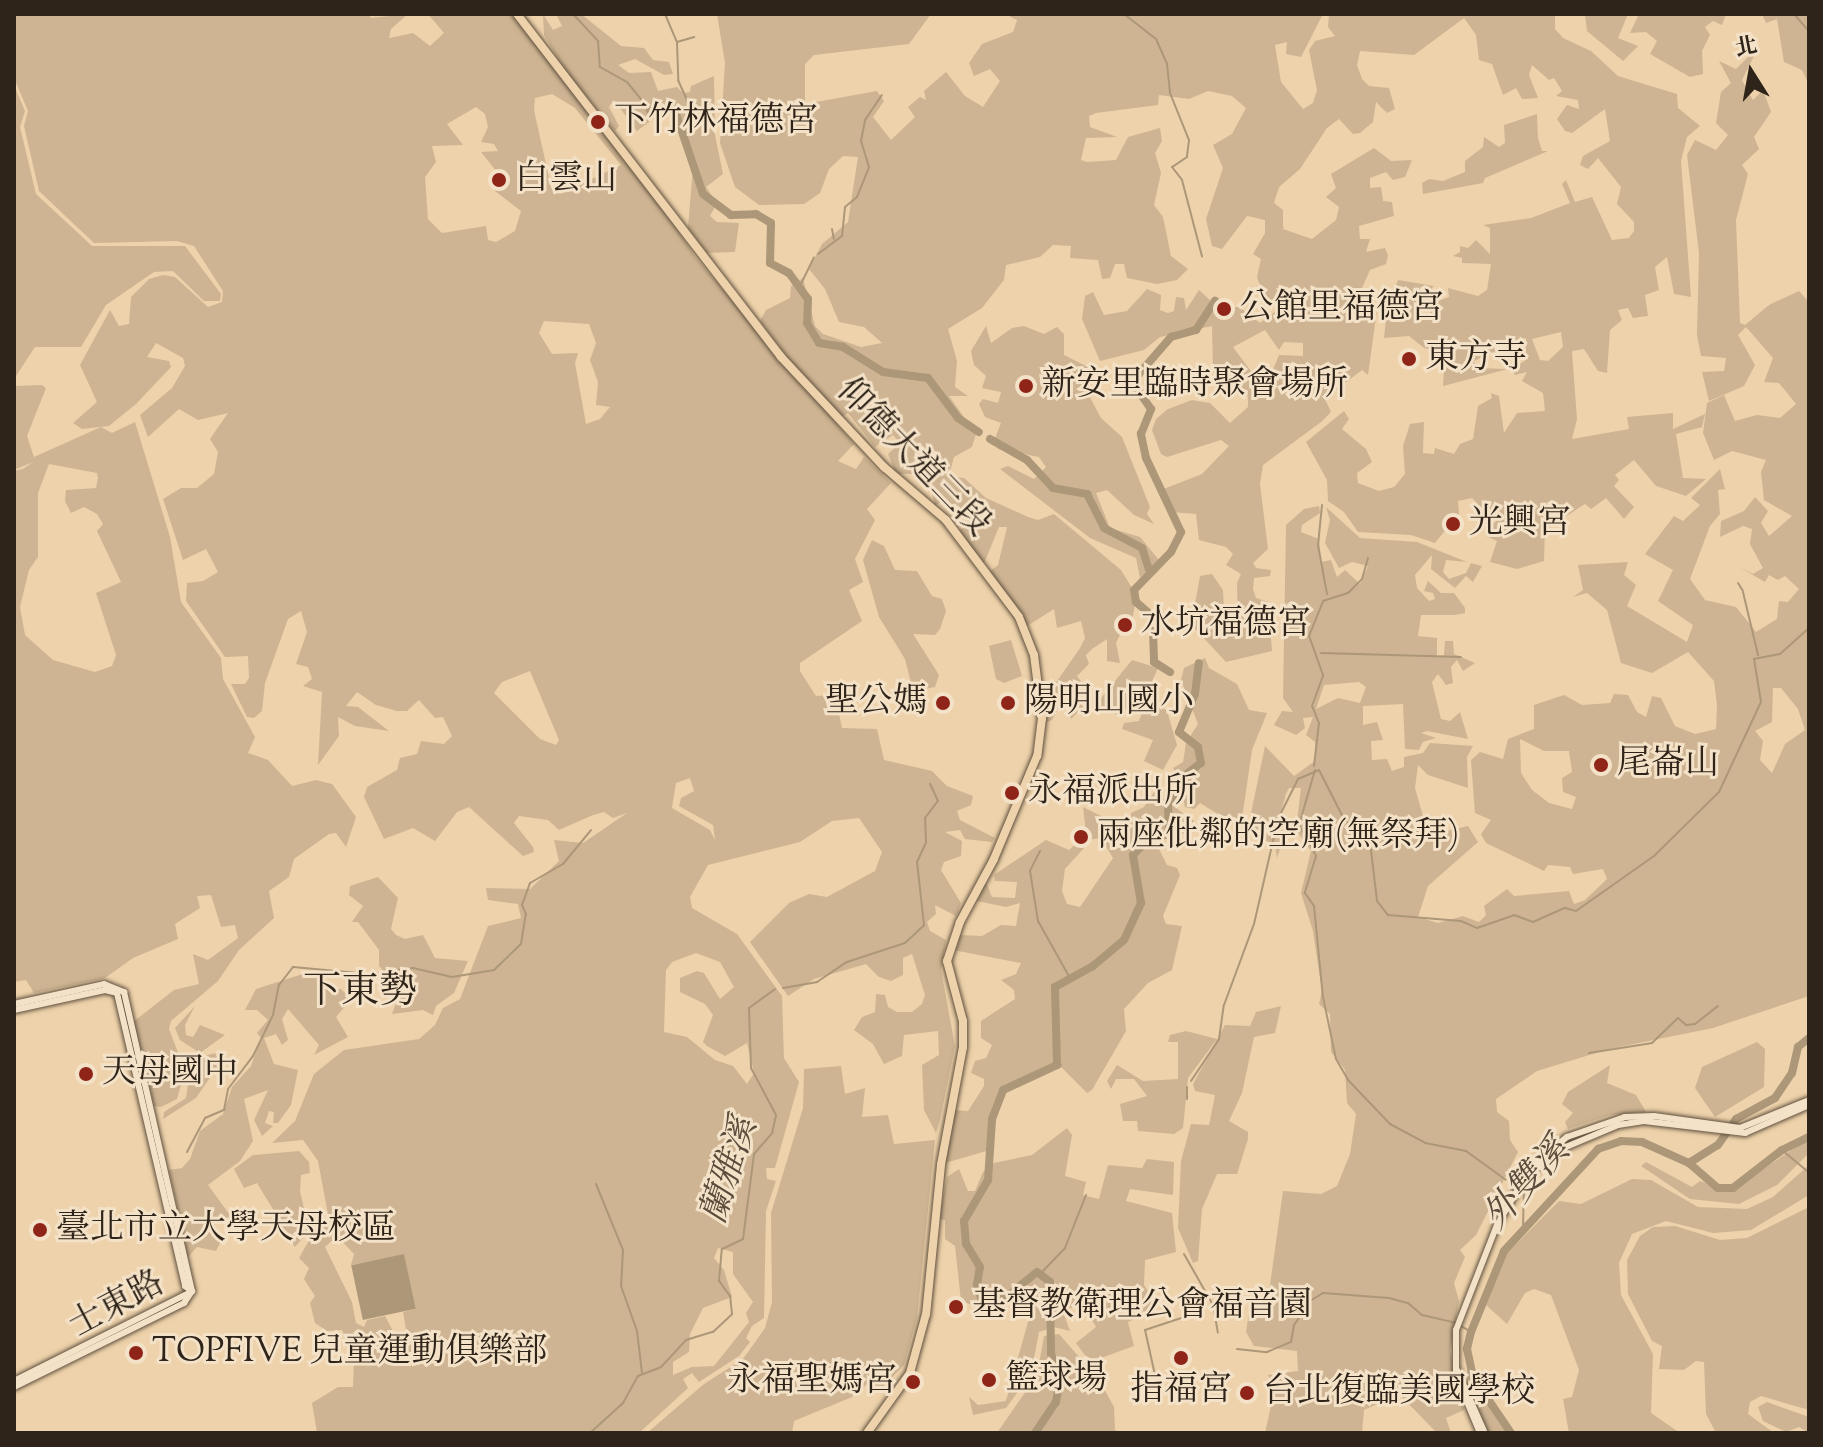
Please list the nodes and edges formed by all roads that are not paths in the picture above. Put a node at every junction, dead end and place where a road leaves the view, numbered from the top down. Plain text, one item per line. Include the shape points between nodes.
1 (517, 14) edge
2 (113, 987) junction
3 (14, 1004) edge
4 (14, 1010) edge
5 (1809, 1102) edge
6 (192, 1291) junction
7 (14, 1381) edge
8 (14, 1387) edge
9 (867, 1433) edge
10 (1482, 1433) edge

1 - 9 main road, 仰德大道三段 via 781,357 884,467 946,520 1026,629 1039,684 1040,746 994,859 949,949 947,975 963,1021 963,1047 946,1132 917,1356 897,1396
2 - 3 street
2 - 4 street
2 - 6 street via 126,999
5 - 10 street via 1732,1131 1654,1116 1625,1117 1567,1137 1527,1175 1460,1315 1456,1368
6 - 7 street, 士東路
6 - 8 street, 士東路 via 184,1303

